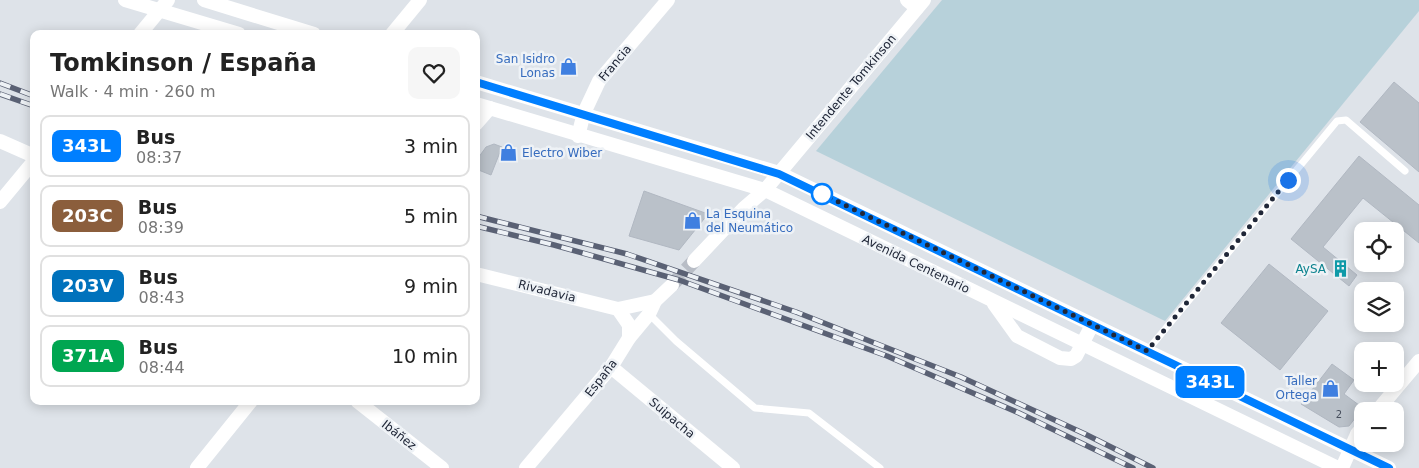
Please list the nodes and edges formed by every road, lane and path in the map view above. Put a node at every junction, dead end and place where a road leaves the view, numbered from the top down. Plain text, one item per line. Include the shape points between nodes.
1 (125, 0) edge
2 (204, 0) edge
3 (420, 0) edge
4 (668, 0) edge
5 (916, 3) edge
6 (164, 5) edge
7 (143, 30) edge
8 (229, 30) edge
9 (301, 30) edge
10 (395, 30) edge
11 (480, 83) edge
12 (483, 106) edge
13 (584, 113) junction
14 (578, 136) junction
15 (0, 142) edge
16 (30, 154) edge
17 (30, 166) edge
18 (1405, 171) dead end
19 (779, 174) junction
20 (765, 190) junction
21 (0, 202) edge
22 (694, 261) tunnel mouth
23 (480, 275) edge
24 (672, 285) tunnel mouth
25 (655, 301) junction
26 (992, 301) junction
27 (618, 309) junction
28 (649, 314) junction
29 (1092, 325) junction
30 (629, 338) junction
31 (1082, 345) junction
32 (1147, 351) junction
33 (1419, 361) edge
34 (612, 367) junction
35 (1385, 402) edge
36 (248, 405) edge
37 (362, 405) edge
38 (1354, 443) edge
39 (1350, 450) junction
40 (197, 468) edge
41 (442, 468) edge
42 (526, 468) edge
43 (733, 468) edge
44 (880, 468) edge
45 (1340, 468) edge
46 (1389, 468) edge

1 - 6 main road
2 - 9 main road
3 - 10 main road
4 - 13 main road, Francia via 599,81
5 - 19 main road, Intendente Tomkinson
6 - 7 main road
6 - 8 main road
11 - 13 main road, Avenida Centenario
12 - 14 main road, Avenida Centenario
13 - 14 main road, Francia
13 - 19 main road, Avenida Centenario
14 - 20 main road, Avenida Centenario
15 - 16 main road
17 - 21 main road
18 - 32 lane via 1346,120 1337,121
19 - 20 main road
19 - 29 main road, Avenida Centenario
20 - 22 main road
20 - 26 main road, Avenida Centenario
23 - 27 main road, Rivadavia
24 - 25 main road, España
25 - 27 main road, Rivadavia
25 - 28 main road, España
26 - 31 main road, Avenida Centenario
26 - 31 main road via 1017,336 1060,358 1071,359
27 - 30 main road via 626,318
28 - 30 main road, España
28 - 44 lane via 755,408 809,413
29 - 31 main road
29 - 32 main road, Avenida Centenario
30 - 34 main road, España
31 - 45 main road, Avenida Centenario
32 - 39 main road, Avenida Centenario
33 - 35 main road
34 - 42 main road, España
34 - 43 main road, Suipacha
36 - 40 main road
37 - 41 main road, Ibáñez
38 - 39 main road
39 - 45 main road
39 - 46 main road, Avenida Centenario

